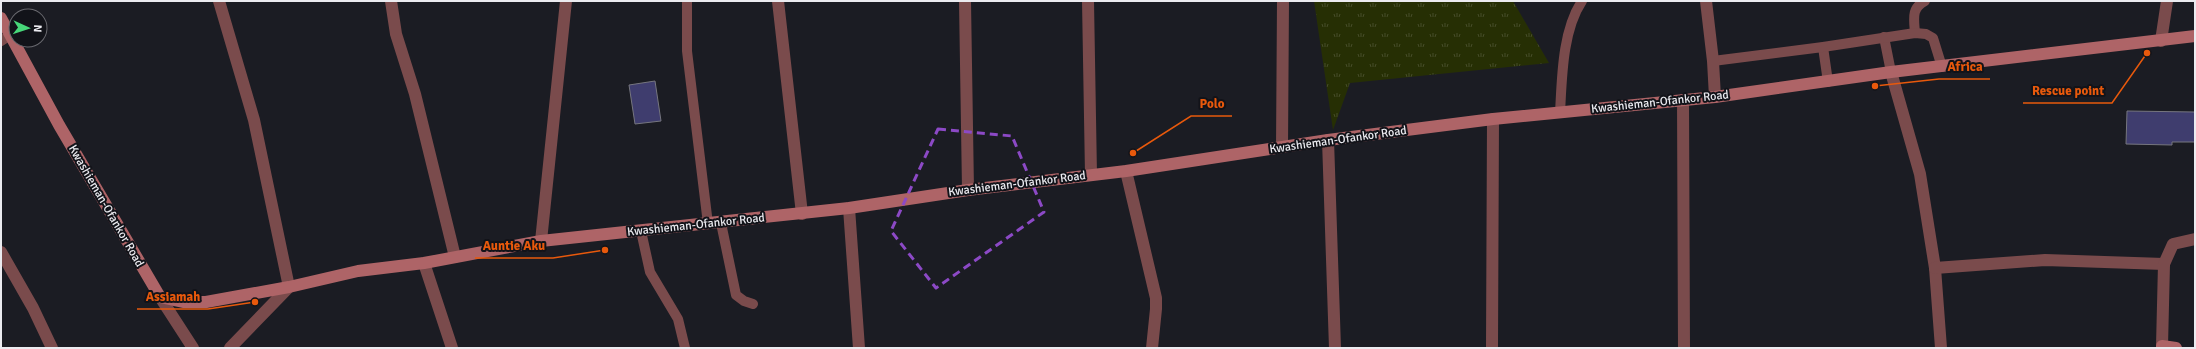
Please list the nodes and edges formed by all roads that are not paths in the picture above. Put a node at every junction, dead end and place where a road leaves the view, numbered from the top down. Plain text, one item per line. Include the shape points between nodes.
1 (219, 1) edge
2 (391, 1) edge
3 (566, 1) edge
4 (686, 1) edge
5 (778, 1) edge
6 (965, 1) edge
7 (1088, 1) edge
8 (1283, 1) edge
9 (1582, 1) edge
10 (1706, 1) edge
11 (1925, 1) edge
12 (2167, 1) edge
13 (1, 18) edge
14 (1915, 33) junction
15 (2195, 36) edge
16 (1884, 37) junction
17 (6, 38) edge
18 (2161, 41) junction
19 (1823, 48) junction
20 (1714, 61) junction
21 (1942, 67) junction
22 (1891, 72) junction
23 (1828, 82) junction
24 (1715, 97) junction
25 (1682, 100) junction
26 (1560, 114) junction
27 (1493, 119) junction
28 (1328, 140) junction
29 (1282, 148) junction
30 (1126, 171) junction
31 (1091, 175) junction
32 (968, 190) junction
33 (849, 208) junction
34 (802, 214) junction
35 (721, 223) junction
36 (708, 224) junction
37 (641, 232) junction
38 (2195, 239) edge
39 (541, 241) junction
40 (1, 252) edge
41 (455, 257) junction
42 (424, 262) junction
43 (2164, 264) junction
44 (1935, 268) junction
45 (288, 287) junction
46 (160, 297) junction
47 (753, 304) dead end
48 (2162, 347) edge
49 (52, 348) edge
50 (193, 348) edge
51 (230, 348) edge
52 (452, 348) edge
53 (686, 348) edge
54 (859, 348) edge
55 (1152, 348) edge
56 (1335, 348) edge
57 (1492, 348) edge
58 (1684, 348) edge
59 (1941, 348) edge
60 (2176, 348) edge

1 - 45 street via 254,120
2 - 41 street via 396,34 415,94
3 - 39 street
4 - 36 lane via 687,51
5 - 34 street
6 - 32 street
7 - 31 street
8 - 29 street
9 - 26 lane via 1571,26 1563,64
10 - 20 street
11 - 14 lane via 1918,4 1913,14
12 - 18 street
13 - 17 main road, Kwashieman-Ofankor Road
14 - 16 lane
14 - 21 lane via 1933,38
15 - 18 main road, Kwashieman-Ofankor Road
16 - 19 lane
16 - 22 lane
17 - 46 main road, Kwashieman-Ofankor Road
18 - 21 main road, Kwashieman-Ofankor Road
19 - 20 lane
19 - 23 lane
20 - 24 street
21 - 22 main road, Kwashieman-Ofankor Road
22 - 23 main road, Kwashieman-Ofankor Road
22 - 44 street via 1920,174
23 - 24 main road, Kwashieman-Ofankor Road
24 - 25 main road, Kwashieman-Ofankor Road
25 - 26 main road, Kwashieman-Ofankor Road
25 - 58 street
26 - 27 main road, Kwashieman-Ofankor Road
27 - 28 main road, Kwashieman-Ofankor Road
27 - 57 street
28 - 29 main road, Kwashieman-Ofankor Road
28 - 56 street
29 - 30 main road, Kwashieman-Ofankor Road
30 - 31 main road, Kwashieman-Ofankor Road
30 - 55 street via 1156,298
31 - 32 main road, Kwashieman-Ofankor Road
32 - 33 main road, Kwashieman-Ofankor Road
33 - 34 main road, Kwashieman-Ofankor Road
33 - 54 street
34 - 35 main road, Kwashieman-Ofankor Road
35 - 36 main road, Kwashieman-Ofankor Road
35 - 47 lane via 736,295
36 - 37 main road, Kwashieman-Ofankor Road
37 - 39 main road, Kwashieman-Ofankor Road
37 - 53 lane via 650,272 678,319
38 - 43 street via 2173,244
39 - 41 main road, Kwashieman-Ofankor Road
40 - 49 street
41 - 42 main road, Kwashieman-Ofankor Road
42 - 45 main road, Kwashieman-Ofankor Road via 358,271
42 - 52 street
43 - 44 street via 2045,260
43 - 48 street
44 - 59 street
45 - 46 main road, Kwashieman-Ofankor Road via 206,302 183,302
45 - 51 street
46 - 50 street
48 - 60 main road

